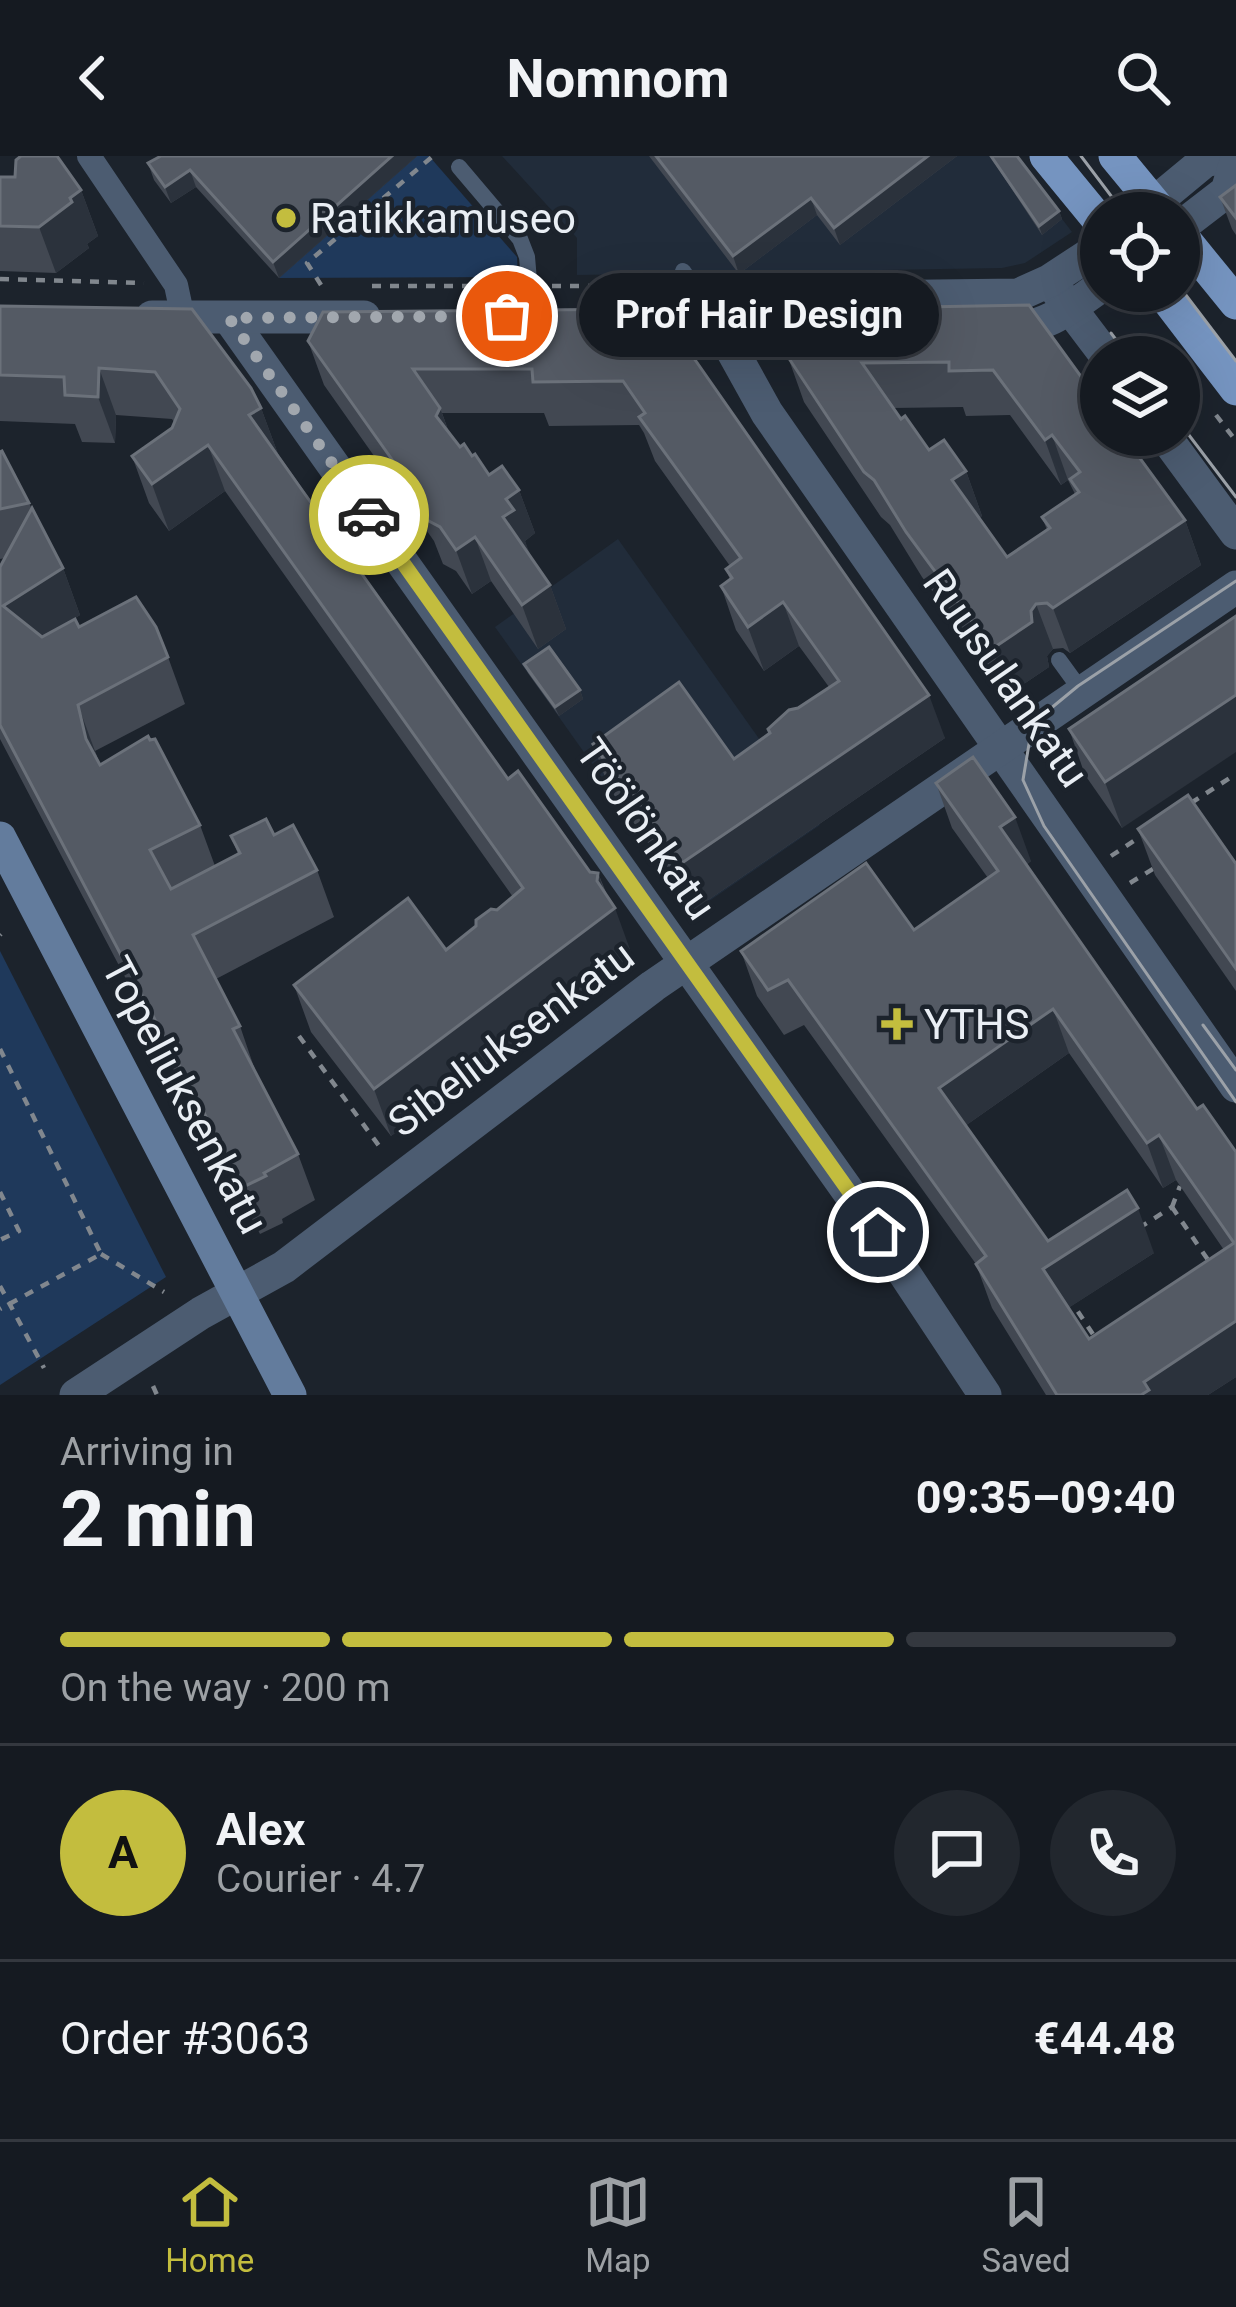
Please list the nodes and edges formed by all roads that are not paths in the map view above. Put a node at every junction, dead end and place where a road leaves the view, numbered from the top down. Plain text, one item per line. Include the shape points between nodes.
1 (89, 156) edge
2 (1046, 156) edge
3 (1114, 156) edge
4 (1236, 159) edge
5 (459, 166) dead end
6 (1139, 192) edge
7 (1171, 192) edge
8 (1080, 197) edge
9 (1200, 212) edge
10 (1200, 257) edge
11 (1080, 261) edge
12 (683, 271) dead end
13 (1049, 281) junction
14 (1080, 301) edge
15 (1236, 303) edge
16 (1070, 308) junction
17 (1177, 312) edge
18 (712, 314) junction
19 (119, 316) edge
20 (541, 316) joint
21 (392, 317) edge
22 (183, 318) junction
23 (229, 318) junction
24 (964, 331) edge
25 (877, 332) edge
26 (1091, 336) edge
27 (1236, 389) edge
28 (1179, 456) edge
29 (1236, 533) edge
30 (1236, 587) edge
31 (1059, 660) dead end
32 (1083, 693) junction
33 (1001, 748) junction
34 (0, 838) edge
35 (687, 964) junction
36 (1236, 1086) edge
37 (238, 1293) junction
38 (76, 1395) edge
39 (290, 1395) edge
40 (985, 1395) edge

1 - 22 street via 176,284
2 - 8 main road
3 - 6 main road
4 - 7 street via 1206,160
4 - 9 street via 1227,190
5 - 20 lane via 520,239
10 - 15 main road
11 - 13 street
12 - 18 lane
13 - 16 street
13 - 18 street via 1018,295 771,298
14 - 16 street
16 - 24 street via 1027,331
16 - 26 street
17 - 27 main road
18 - 20 street
18 - 25 street via 782,332
18 - 33 street, Ruusulankatu via 767,412
19 - 22 street
21 - 23 street
22 - 23 street
23 - 35 street, Töölönkatu
28 - 29 street
30 - 32 street, Sibeliuksenkatu
31 - 32 lane
32 - 33 street, Sibeliuksenkatu
33 - 35 street, Sibeliuksenkatu
33 - 36 street, Ruusulankatu
34 - 37 main road, Topeliuksenkatu
35 - 37 street, Sibeliuksenkatu via 284,1267
35 - 40 street, Töölönkatu
37 - 38 street, Sibeliuksenkatu
37 - 39 main road, Topeliuksenkatu

